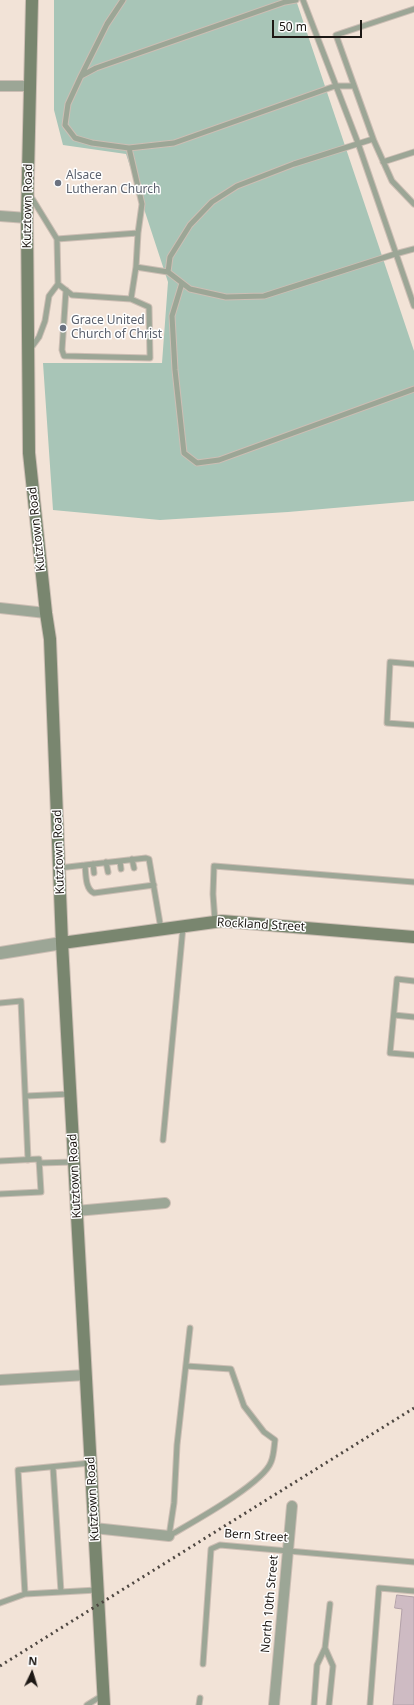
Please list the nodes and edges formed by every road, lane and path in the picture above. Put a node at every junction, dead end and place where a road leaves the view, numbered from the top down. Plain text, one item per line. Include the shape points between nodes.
1 (32, 0) edge
2 (123, 0) edge
3 (296, 0) edge
4 (303, 0) edge
5 (414, 9) edge
6 (81, 76) junction
7 (0, 86) edge
8 (30, 86) junction
9 (335, 86) junction
10 (354, 86) junction
11 (373, 139) junction
12 (358, 143) junction
13 (130, 148) junction
14 (414, 152) edge
15 (383, 162) junction
16 (28, 191) junction
17 (414, 204) edge
18 (0, 216) edge
19 (27, 218) junction
20 (138, 233) junction
21 (57, 239) junction
22 (414, 249) edge
23 (395, 254) junction
24 (136, 267) junction
25 (168, 272) junction
26 (182, 283) junction
27 (58, 284) junction
28 (66, 290) junction
29 (131, 299) junction
30 (414, 306) edge
31 (28, 352) junction
32 (414, 389) edge
33 (0, 608) edge
34 (46, 613) junction
35 (414, 664) edge
36 (414, 725) edge
37 (132, 859) junction
38 (120, 861) junction
39 (106, 862) junction
40 (93, 864) junction
41 (85, 865) junction
42 (59, 868) junction
43 (134, 868) dead end
44 (121, 869) dead end
45 (108, 872) dead end
46 (94, 874) dead end
47 (136, 880) dead end
48 (123, 882) dead end
49 (414, 882) edge
50 (110, 884) dead end
51 (154, 885) junction
52 (96, 886) dead end
53 (137, 887) junction
54 (124, 889) junction
55 (111, 891) junction
56 (97, 893) junction
57 (215, 922) junction
58 (184, 926) junction
59 (161, 929) junction
60 (414, 937) edge
61 (62, 943) junction
62 (0, 953) edge
63 (414, 981) edge
64 (0, 1002) edge
65 (394, 1015) junction
66 (414, 1017) edge
67 (414, 1055) edge
68 (70, 1094) junction
69 (26, 1096) junction
70 (163, 1140) dead end
71 (28, 1160) junction
72 (0, 1161) edge
73 (74, 1162) junction
74 (39, 1163) junction
75 (0, 1194) edge
76 (165, 1203) dead end
77 (76, 1211) junction
78 (190, 1328) dead end
79 (186, 1366) junction
80 (86, 1376) junction
81 (0, 1380) edge
82 (91, 1463) junction
83 (53, 1467) junction
84 (292, 1506) dead end
85 (94, 1528) junction
86 (169, 1536) junction
87 (287, 1551) junction
88 (414, 1562) edge
89 (98, 1590) junction
90 (414, 1591) edge
91 (61, 1592) junction
92 (25, 1594) junction
93 (0, 1603) edge
94 (330, 1604) dead end
95 (325, 1648) junction
96 (203, 1664) dead end
97 (200, 1698) dead end
98 (104, 1700) edge
99 (87, 1705) edge
100 (199, 1705) edge
101 (274, 1705) edge
102 (314, 1705) edge
103 (329, 1705) edge
104 (370, 1705) edge

1 - 8 main road, Kutztown Road
2 - 6 lane via 107,24
3 - 6 lane via 96,68
4 - 9 lane
5 - 10 lane via 336,35
6 - 13 lane via 68,104 66,125 75,138 92,144
7 - 8 street
8 - 16 main road, Kutztown Road
9 - 10 lane
9 - 12 lane
9 - 13 lane via 174,143
10 - 11 lane
11 - 12 lane
11 - 15 lane
12 - 23 lane
12 - 25 lane via 237,186 212,202 186,231 170,257
13 - 20 lane via 142,204
14 - 15 lane
15 - 17 lane via 392,181
16 - 19 main road, Kutztown Road
16 - 21 lane
18 - 19 street
19 - 31 main road, Kutztown Road
20 - 21 lane
20 - 24 lane
21 - 27 lane
22 - 23 lane
23 - 26 lane via 264,296 226,297 190,289
23 - 30 lane
24 - 25 lane
24 - 29 lane
25 - 26 lane
26 - 32 lane via 172,316 176,370 184,453 197,462 219,460
27 - 28 lane
27 - 31 lane via 49,296 39,337
28 - 29 lane via 72,295
28 - 29 lane via 62,350 64,356 150,358 149,306
31 - 34 main road, Kutztown Road via 28,453
33 - 34 street
34 - 42 main road, Kutztown Road via 50,639
35 - 36 lane via 390,662 387,723
37 - 38 lane
37 - 43 lane
37 - 51 lane via 149,859
38 - 39 lane
38 - 44 lane
39 - 40 lane
39 - 45 lane
40 - 41 lane
40 - 46 lane
41 - 42 lane
41 - 56 lane via 88,888 90,892
42 - 61 main road, Kutztown Road
47 - 53 lane
48 - 54 lane
49 - 57 lane via 214,866
50 - 55 lane
51 - 53 lane
51 - 59 lane
52 - 56 lane
53 - 54 lane
54 - 55 lane
55 - 56 lane
57 - 58 main road, Rockland Street
57 - 60 main road, Rockland Street via 244,922
58 - 59 main road, Rockland Street
58 - 70 lane
59 - 61 main road, Rockland Street
61 - 62 street
61 - 68 main road, Kutztown Road
63 - 65 lane via 397,979
64 - 69 lane via 21,1001
65 - 66 lane
65 - 67 lane via 390,1053
68 - 69 lane
68 - 73 main road, Kutztown Road
69 - 71 lane
71 - 72 lane
71 - 74 lane via 39,1159
73 - 74 lane
73 - 77 main road, Kutztown Road
74 - 75 lane via 41,1192
76 - 77 street
77 - 80 main road, Kutztown Road
78 - 79 lane
79 - 86 lane
79 - 86 lane via 231,1370 244,1406 264,1432 275,1440 271,1463 258,1478 220,1506
80 - 81 street
80 - 82 main road, Kutztown Road
82 - 83 lane
82 - 85 main road, Kutztown Road
83 - 91 lane
83 - 92 lane via 18,1470
84 - 87 street, North 10th Street
85 - 86 street
85 - 89 main road, Kutztown Road
87 - 88 lane, Bern Street
87 - 96 lane, Bern Street via 220,1546 211,1549
87 - 101 street, North 10th Street
89 - 91 lane
89 - 98 main road, Kutztown Road
90 - 104 lane via 379,1588
91 - 92 lane
92 - 93 lane
94 - 95 lane
95 - 102 lane via 317,1665
95 - 103 lane via 333,1666
97 - 100 lane
98 - 99 lane

